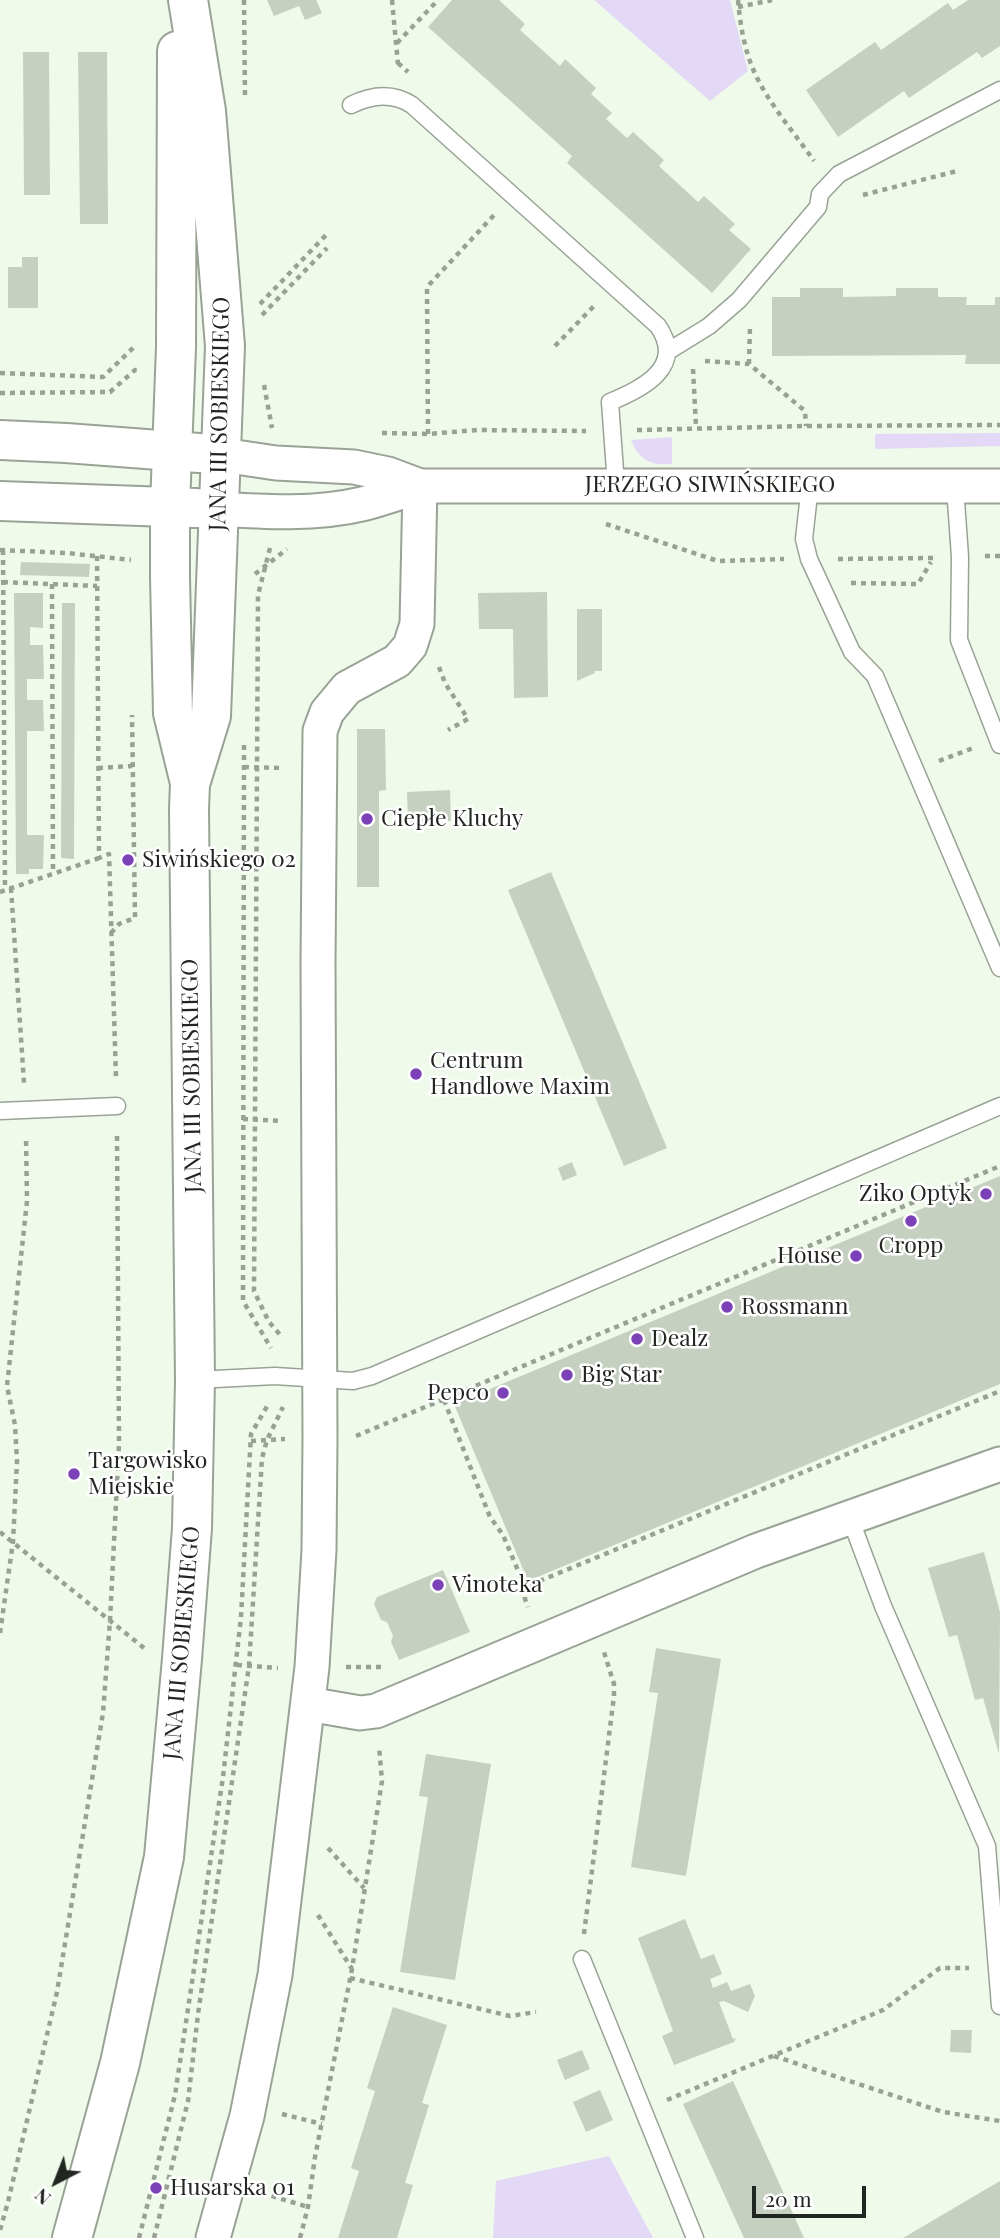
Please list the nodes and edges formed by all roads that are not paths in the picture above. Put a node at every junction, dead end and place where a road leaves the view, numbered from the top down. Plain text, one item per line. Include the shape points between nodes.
1 (177, 0) edge
2 (188, 0) edge
3 (1000, 90) edge
4 (351, 105) dead end
5 (667, 352) junction
6 (0, 440) edge
7 (173, 451) junction
8 (222, 455) junction
9 (616, 485) junction
10 (810, 485) junction
11 (420, 486) junction
12 (955, 486) junction
13 (1000, 486) edge
14 (0, 501) edge
15 (170, 506) junction
16 (219, 509) junction
17 (998, 742) edge
18 (190, 784) junction
19 (1000, 968) edge
20 (117, 1106) road end
21 (1000, 1106) edge
22 (0, 1111) edge
23 (304, 1377) junction
24 (195, 1380) junction
25 (1000, 1464) edge
26 (850, 1518) junction
27 (308, 1704) junction
28 (995, 1879) edge
29 (582, 1959) road end
30 (1000, 2006) edge
31 (72, 2238) edge
32 (213, 2238) edge
33 (695, 2238) edge

1 - 7 street, JANA III SOBIESKIEGO
2 - 8 street, JANA III SOBIESKIEGO via 206,111 222,296
3 - 5 lane via 839,174 820,194 818,207 739,300
4 - 5 lane via 367,97 401,99 412,105 659,326
5 - 9 lane via 652,380 610,402
6 - 7 street
7 - 8 street
7 - 15 street, JANA III SOBIESKIEGO
8 - 11 street, JERZEGO SIWIŃSKIEGO via 354,467
8 - 16 street, JANA III SOBIESKIEGO
9 - 10 street, JERZEGO SIWIŃSKIEGO
9 - 11 street, JERZEGO SIWIŃSKIEGO
10 - 12 street, JERZEGO SIWIŃSKIEGO
10 - 19 lane via 804,539 808,559 852,652 875,676
11 - 16 street, JERZEGO SIWIŃSKIEGO via 360,505 275,513
11 - 23 street via 417,624 410,646 397,661 347,688 327,712 320,731
12 - 13 street, JERZEGO SIWIŃSKIEGO
12 - 17 lane via 959,640
14 - 15 street
15 - 16 street
15 - 18 street, JANA III SOBIESKIEGO via 173,713
16 - 18 street, JANA III SOBIESKIEGO via 211,716
18 - 24 street, JANA III SOBIESKIEGO
20 - 22 lane
21 - 23 lane via 372,1376 353,1381
23 - 24 lane
23 - 27 street via 320,1439 319,1550
24 - 31 street, JANA III SOBIESKIEGO via 192,1528 164,1857 120,2063
25 - 26 street
26 - 27 street via 756,1551 376,1711 360,1713
26 - 28 lane via 987,1846
27 - 32 street via 275,1975 247,2116
28 - 30 lane
29 - 33 lane

